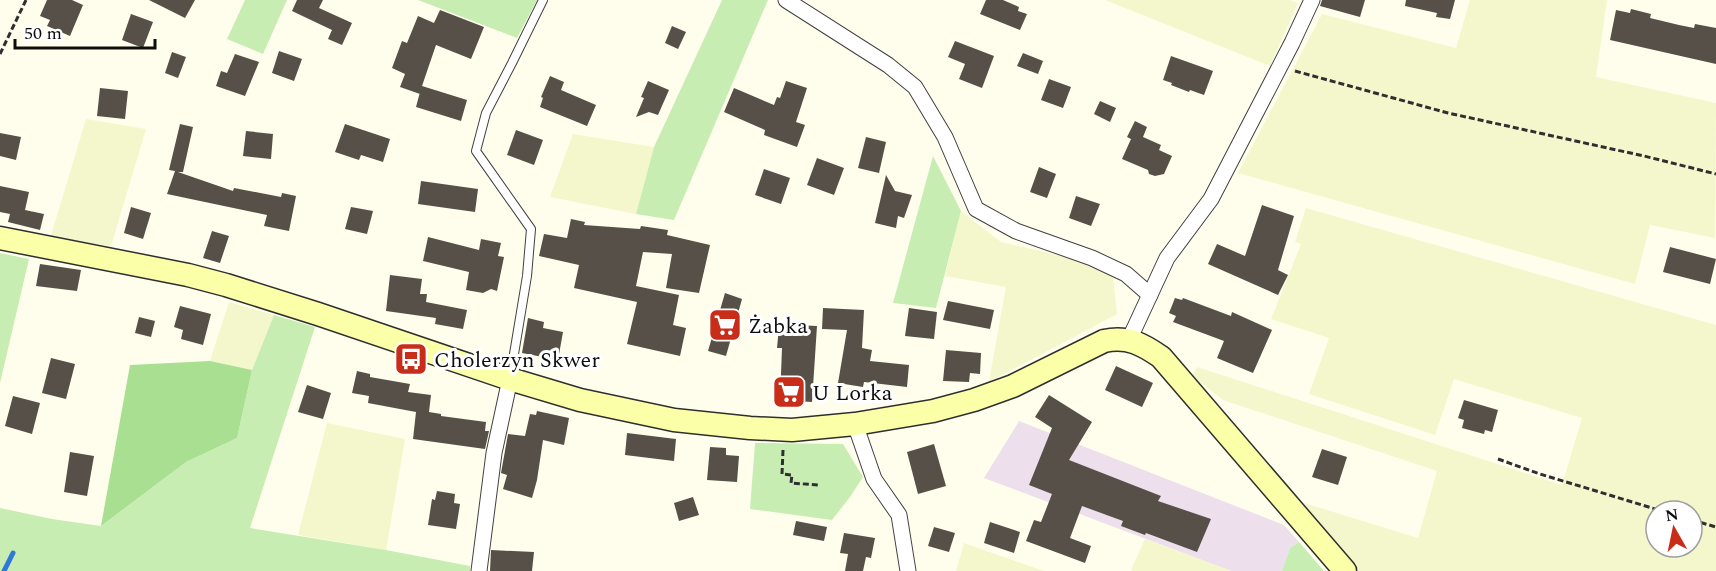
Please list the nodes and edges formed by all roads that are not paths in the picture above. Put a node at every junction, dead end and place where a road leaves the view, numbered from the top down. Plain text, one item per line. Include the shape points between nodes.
1 (543, 0) edge
2 (786, 0) edge
3 (1312, 0) edge
4 (0, 238) edge
5 (1149, 295) junction
6 (1129, 340) junction
7 (510, 379) junction
8 (855, 424) junction
9 (479, 571) edge
10 (908, 571) edge
11 (1345, 571) edge

1 - 7 lane via 486,113 476,151 531,229
2 - 5 street via 888,65 915,87 945,137 976,209 1016,231 1126,274
3 - 5 street via 1210,199 1167,258
4 - 7 street via 217,283
5 - 6 street
6 - 8 street via 1104,341 1013,386 974,400
6 - 11 street via 1161,357
7 - 8 street via 587,402 684,421 780,430
7 - 9 street via 494,453
8 - 10 street via 874,479 898,515

